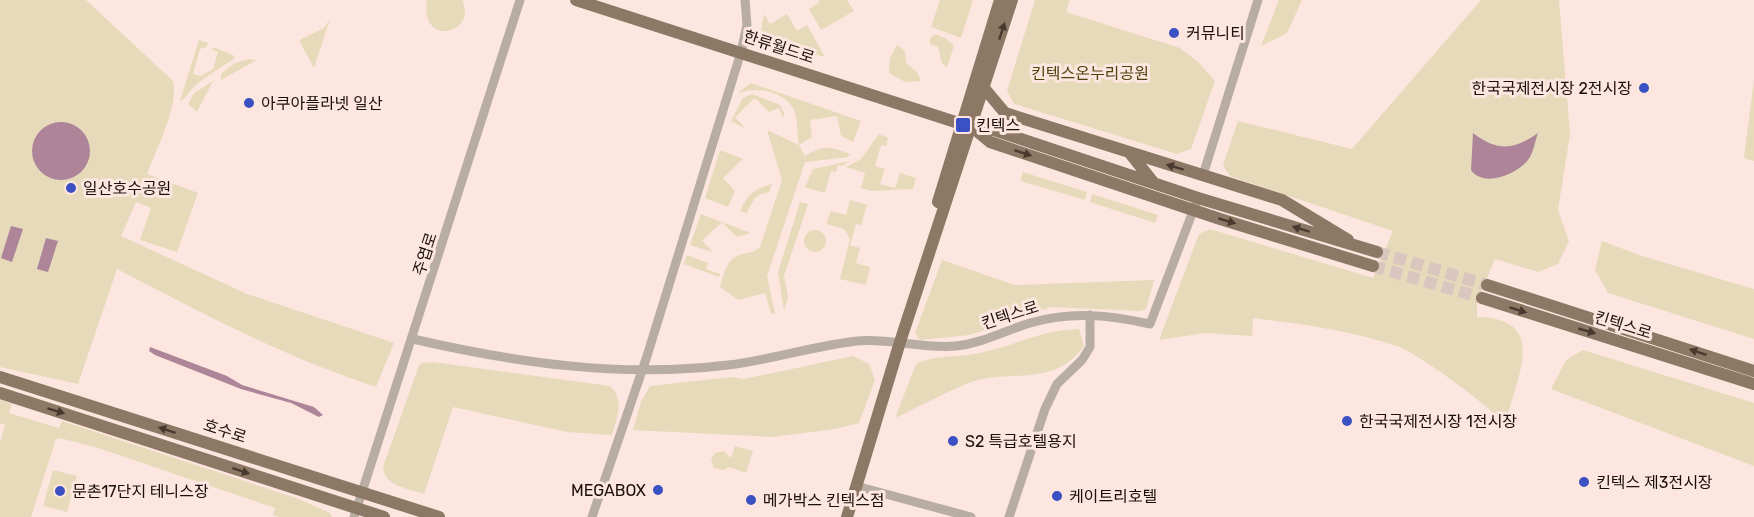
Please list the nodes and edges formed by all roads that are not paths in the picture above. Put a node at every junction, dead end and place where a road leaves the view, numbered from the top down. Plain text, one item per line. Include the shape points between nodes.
1 (520, 0) edge
2 (576, 0) edge
3 (745, 0) edge
4 (1000, 0) edge
5 (1012, 0) edge
6 (1258, 0) edge
7 (741, 52) junction
8 (984, 88) junction
9 (969, 122) junction
10 (1129, 152) junction
11 (1203, 175) junction
12 (1154, 183) junction
13 (1196, 204) junction
14 (1362, 248) junction
15 (1377, 252) tunnel mouth
16 (1373, 266) tunnel mouth
17 (1487, 285) tunnel mouth
18 (1482, 298) tunnel mouth
19 (1090, 315) junction
20 (413, 339) junction
21 (898, 342) junction
22 (642, 371) junction
23 (0, 377) edge
24 (1752, 381) edge
25 (0, 393) edge
26 (856, 486) junction
27 (362, 494) junction
28 (356, 513) edge
29 (384, 517) edge
30 (439, 517) edge
31 (592, 517) edge
32 (838, 517) edge
33 (847, 517) edge
34 (971, 517) edge
35 (1009, 517) edge

1 - 20 street, 주엽로
2 - 7 main road, 한류월드로
3 - 7 street via 747,26
4 - 9 main road
8 -> 5 main road
6 - 11 street
7 - 9 main road, 한류월드로
7 - 22 street
8 - 9 main road
8 - 10 main road via 1005,113
9 - 12 main road
9 -> 13 main road via 990,142
9 - 21 main road
11 -> 10 main road
10 - 12 main road
11 - 14 main road via 1282,200
12 - 13 main road
14 -> 13 main road
13 -> 16 main road
13 - 19 street, 킨텍스로 via 1150,324
14 - 15 main road
24 -> 17 main road, 킨텍스로
18 -> 24 main road, 킨텍스로
19 - 21 street, 킨텍스로 via 1029,323 974,344 935,347
19 - 35 street via 1090,347 1057,384 1045,409
20 - 22 street, 킨텍스로 via 528,362
20 - 27 street, 주엽로
21 - 22 street, 킨텍스로 via 856,341 729,365
21 - 26 main road
21 - 32 main road
22 - 31 street
27 -> 23 main road, 호수로
25 -> 28 main road, 호수로
26 - 33 main road
26 - 34 street
27 - 28 street, 주엽로
27 - 30 main road, 호수로
28 - 29 main road, 호수로

